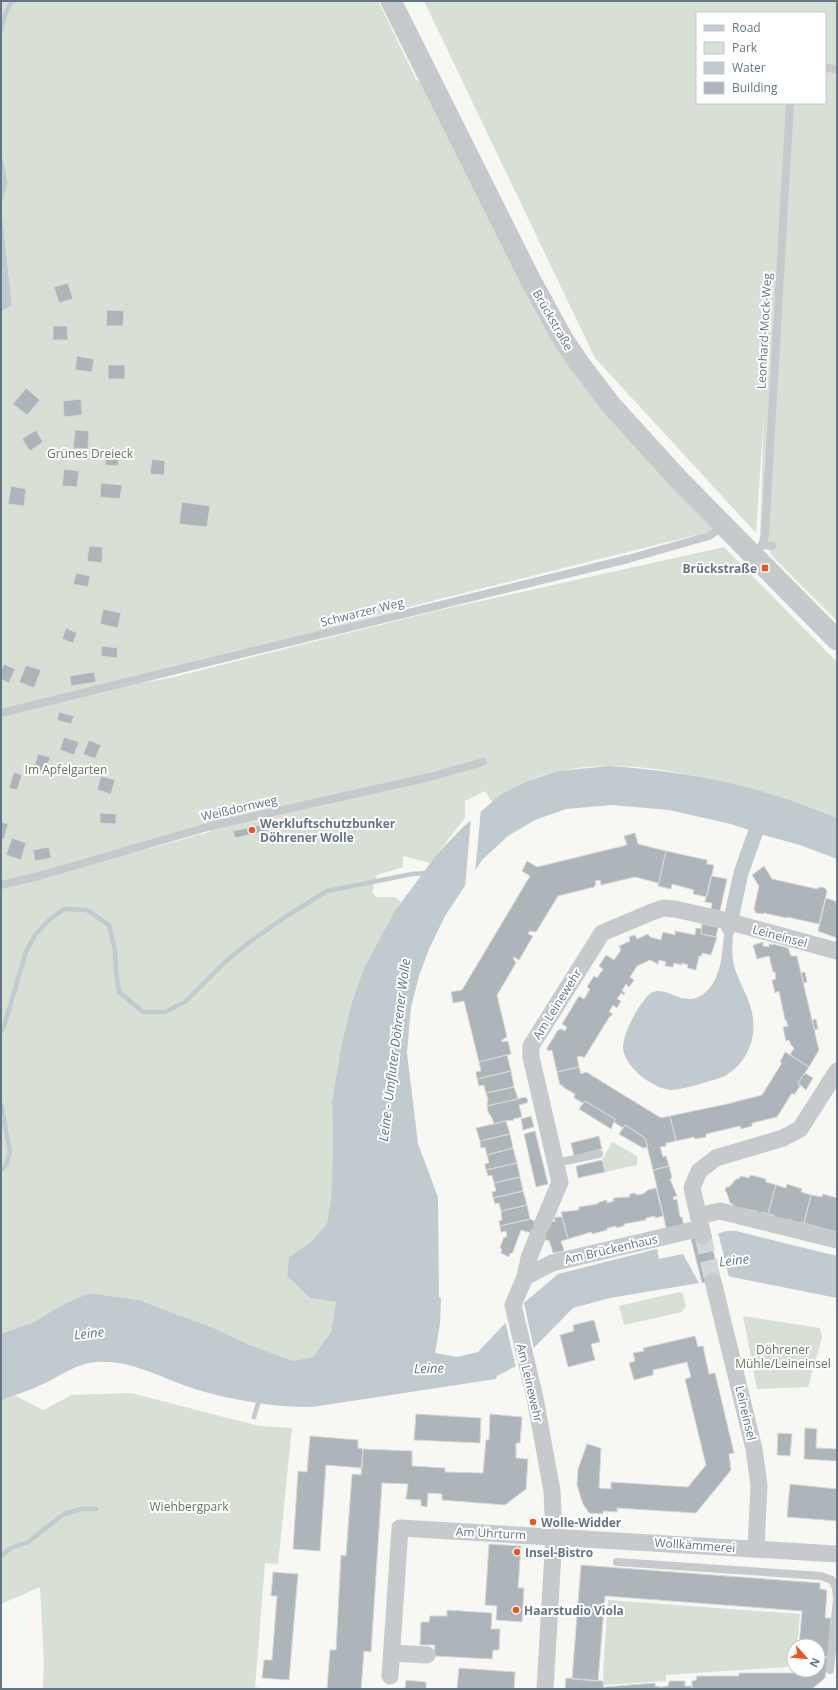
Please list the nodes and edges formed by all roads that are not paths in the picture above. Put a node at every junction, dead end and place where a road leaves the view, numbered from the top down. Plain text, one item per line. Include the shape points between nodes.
1 (391, 1) edge
2 (826, 68) edge
3 (837, 69) edge
4 (790, 104) edge
5 (724, 525) junction
6 (772, 546) dead end
7 (758, 550) junction
8 (837, 640) edge
9 (1, 713) edge
10 (483, 762) dead end
11 (1, 885) edge
12 (730, 922) joint
13 (837, 951) edge
14 (837, 1071) edge
15 (599, 1154) dead end
16 (556, 1163) junction
17 (700, 1227) junction
18 (837, 1240) edge
19 (525, 1278) junction
20 (713, 1281) tunnel mouth
21 (554, 1536) junction
22 (756, 1549) junction
23 (837, 1554) edge
24 (617, 1562) dead end
25 (392, 1653) junction
26 (426, 1655) dead end
27 (830, 1670) dead end
28 (390, 1676) dead end
29 (545, 1689) edge

1 - 5 street, Brückstraße via 492,204 564,341 618,414
2 - 3 lane
4 - 7 lane, Leonhard-Mock-Weg via 765,535
5 - 7 street, Brückstraße
5 - 9 lane, Schwarzer Weg via 709,536 628,559
6 - 7 lane
7 - 8 street, Brückstraße
10 - 11 lane, Weißdornweg via 443,774 211,826
12 - 13 street, Leineinsel
12 - 16 street, Am Leinewehr via 663,908 602,933 531,1046 531,1057
14 - 17 street via 800,1129 783,1138 716,1158 699,1171 692,1188
15 - 16 lane
16 - 19 street, Am Leinewehr via 560,1182 529,1258
17 - 18 street, Am Brückenhaus via 720,1211
17 - 19 street, Am Brückenhaus via 552,1263
19 - 21 street, Am Leinewehr via 513,1305 535,1398 552,1491
20 - 22 street, Leineinsel via 754,1449 758,1485
21 - 22 street, Wollkämmerei
21 - 25 street, Am Uhrturm via 400,1528
21 - 29 street
22 - 23 street, Wollkämmerei
24 - 27 lane via 821,1576 832,1580 837,1599
25 - 26 street
25 - 28 street, Am Uhrturm

